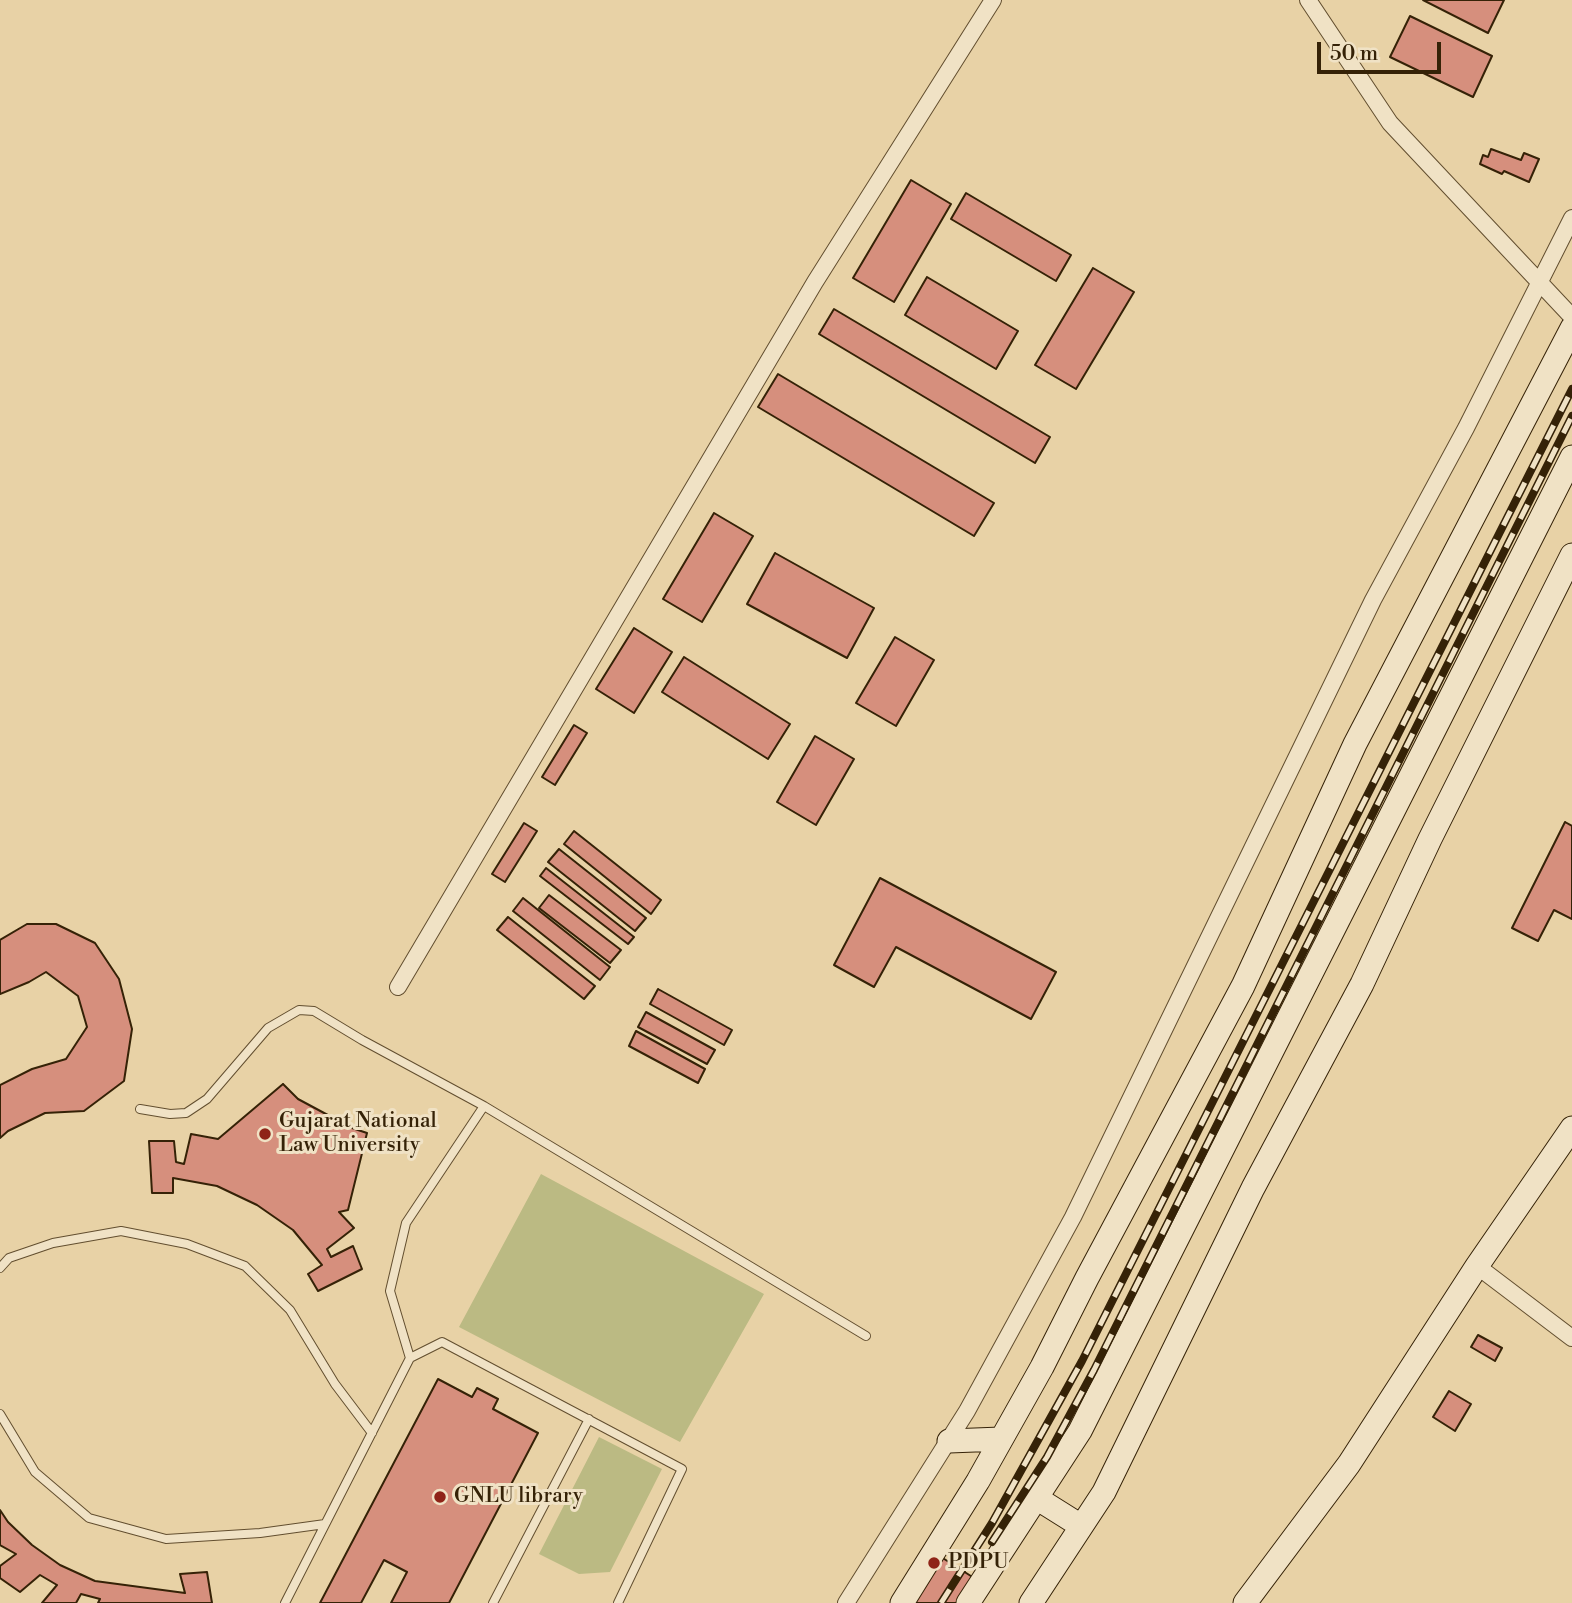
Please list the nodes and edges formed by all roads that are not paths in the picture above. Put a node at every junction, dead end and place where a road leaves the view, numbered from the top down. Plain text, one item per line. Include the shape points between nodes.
1 (993, 0) edge
2 (1308, 0) edge
3 (1572, 218) edge
4 (1538, 283) junction
5 (1572, 317) edge
6 (1572, 328) edge
7 (1572, 457) edge
8 (1572, 555) edge
9 (398, 987) dead end
10 (484, 1106) junction
11 (140, 1110) dead end
12 (1572, 1128) edge
13 (1477, 1266) junction
14 (0, 1268) edge
15 (866, 1336) dead end
16 (1572, 1338) edge
17 (410, 1358) junction
18 (0, 1414) edge
19 (589, 1419) junction
20 (372, 1433) junction
21 (1001, 1439) junction
22 (949, 1441) junction
23 (1038, 1499) junction
24 (325, 1524) junction
25 (1081, 1526) junction
26 (285, 1603) edge
27 (493, 1603) edge
28 (618, 1603) edge
29 (846, 1603) edge
30 (902, 1603) edge
31 (968, 1603) edge
32 (1031, 1603) edge
33 (1245, 1603) edge

1 - 9 street via 808,294
2 - 4 street via 1390,124
3 - 4 street
4 - 5 street
4 - 22 street via 1373,600 1073,1217
6 - 21 street via 1355,744 1243,986
7 - 23 street via 1080,1431
8 - 25 street via 1362,984 1253,1188 1104,1492
10 - 11 lane via 314,1011 299,1010 268,1028 207,1099 186,1113
10 - 15 lane
10 - 17 lane via 406,1223 390,1291
12 - 13 street
13 - 16 street
13 - 33 street via 1349,1464
14 - 20 lane via 9,1258 53,1243 121,1231 187,1244 245,1266 290,1310 335,1384
17 - 19 lane via 442,1342
17 - 20 lane
18 - 24 lane via 35,1472 89,1518 166,1539
19 - 27 lane
19 - 28 lane via 682,1469
20 - 24 lane
21 - 22 street
21 - 30 street
22 - 29 street
23 - 25 street
23 - 31 street
24 - 26 lane
25 - 32 street

